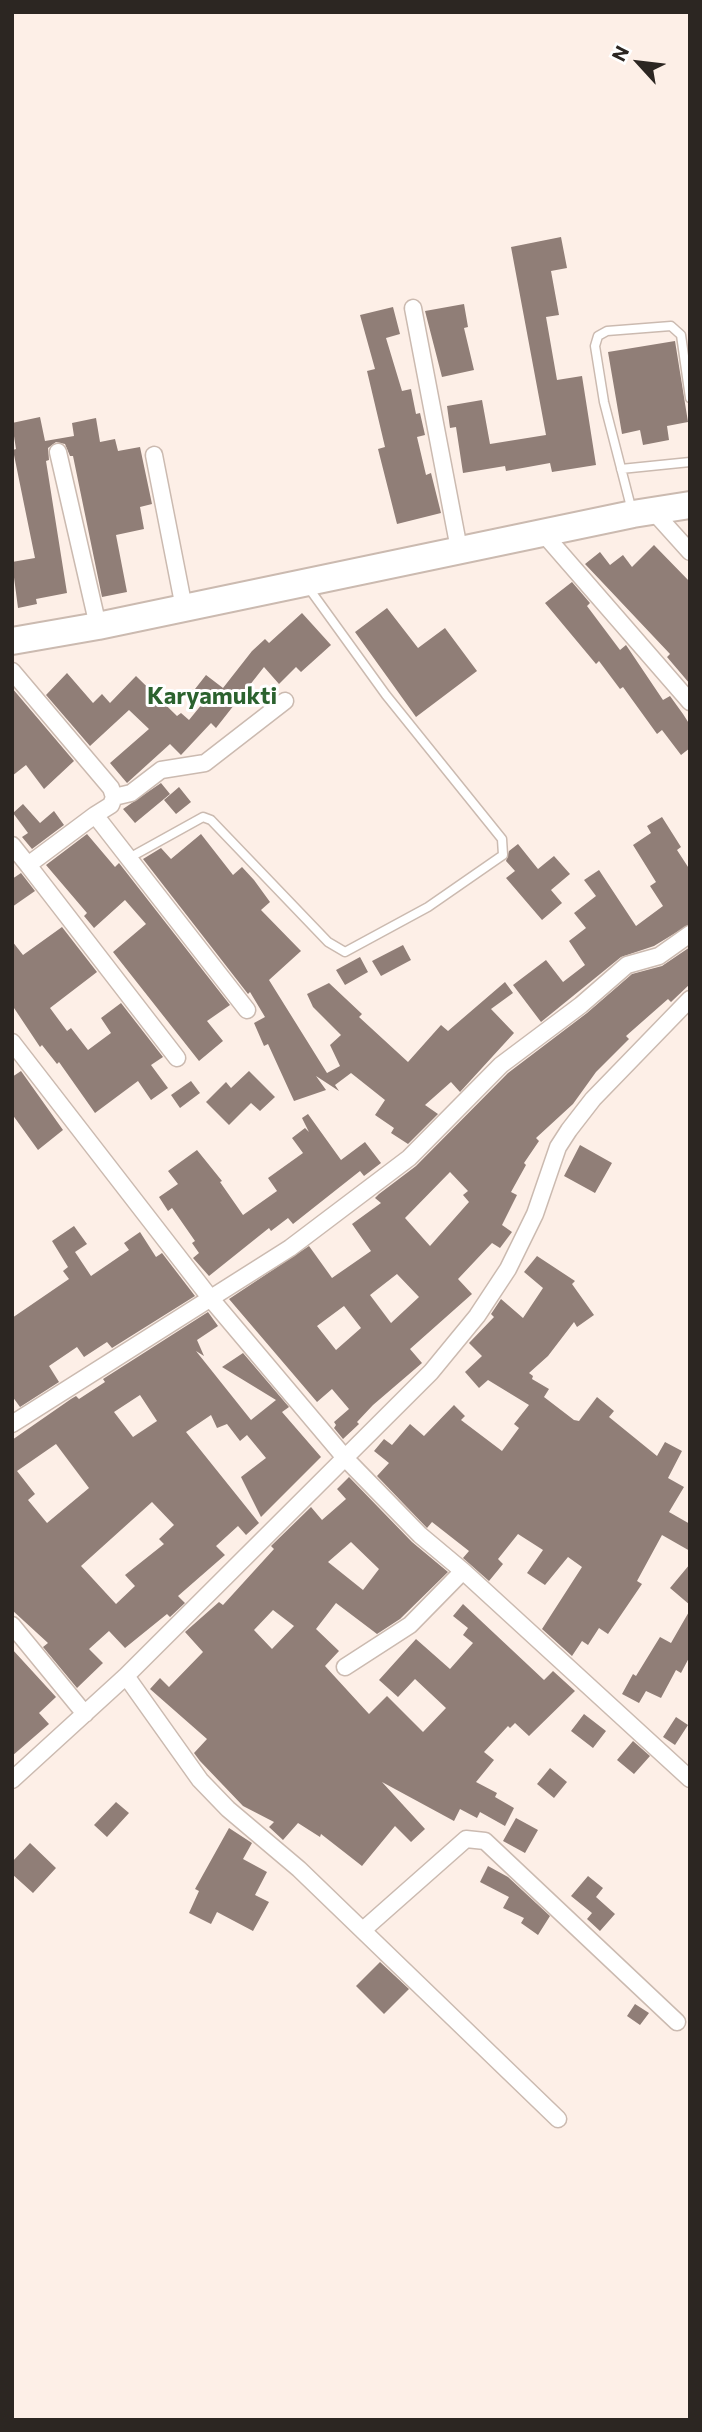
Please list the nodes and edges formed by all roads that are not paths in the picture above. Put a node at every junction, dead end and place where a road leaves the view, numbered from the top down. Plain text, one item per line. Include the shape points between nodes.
1 (413, 308) dead end
2 (690, 398) edge
3 (58, 452) dead end
4 (154, 455) dead end
5 (690, 461) edge
6 (621, 469) junction
7 (690, 505) edge
8 (643, 513) junction
9 (543, 533) junction
10 (459, 549) junction
11 (690, 552) edge
12 (304, 582) junction
13 (184, 608) junction
14 (98, 626) junction
15 (12, 640) edge
16 (12, 671) edge
17 (285, 702) dead end
18 (690, 702) edge
19 (114, 797) junction
20 (95, 815) junction
21 (12, 845) edge
22 (129, 858) junction
23 (28, 865) junction
24 (690, 934) edge
25 (690, 999) edge
26 (247, 1010) dead end
27 (12, 1042) edge
28 (177, 1058) dead end
29 (211, 1299) junction
30 (12, 1424) edge
31 (346, 1459) junction
32 (463, 1571) junction
33 (12, 1625) edge
34 (345, 1667) dead end
35 (126, 1676) junction
36 (85, 1714) junction
37 (690, 1779) edge
38 (12, 1780) edge
39 (363, 1930) junction
40 (677, 2022) dead end
41 (558, 2119) dead end

1 - 10 street
2 - 6 lane via 681,335 671,326 598,335 594,346
3 - 14 street
4 - 13 street
5 - 6 lane
6 - 8 lane
7 - 8 main road
8 - 9 main road
8 - 11 street
9 - 10 main road
9 - 18 street
10 - 12 main road
12 - 13 main road
12 - 22 lane via 386,695 502,839 503,855 428,907 345,952 328,942 211,820 204,817
13 - 14 main road
14 - 15 main road
16 - 19 street
17 - 19 street via 205,763 161,770 131,793
19 - 20 street via 111,805
20 - 22 street
20 - 23 street
21 - 23 street
22 - 26 street
23 - 28 street
24 - 29 street via 659,956 627,965 501,1065 409,1158 373,1187
25 - 31 street via 569,1130 509,1269 477,1316 431,1372
27 - 29 street
29 - 30 street
29 - 31 street
31 - 32 street via 420,1535
31 - 35 street
32 - 34 street via 410,1625
32 - 37 street
33 - 36 street
35 - 36 street
35 - 39 street via 200,1780
36 - 38 street
39 - 40 street via 466,1839 485,1841
39 - 41 street

